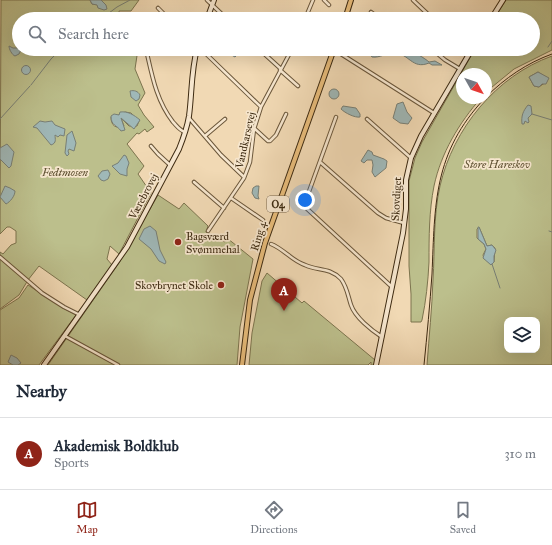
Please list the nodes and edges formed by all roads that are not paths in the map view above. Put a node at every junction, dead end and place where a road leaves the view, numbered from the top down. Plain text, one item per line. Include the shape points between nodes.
1 (207, 0) edge
2 (313, 0) edge
3 (324, 0) edge
4 (351, 0) edge
5 (413, 0) edge
6 (503, 0) edge
7 (213, 2) edge
8 (329, 5) dead end
9 (158, 8) dead end
10 (162, 12) edge
11 (209, 12) edge
12 (221, 12) edge
13 (308, 12) edge
14 (347, 12) edge
15 (426, 12) edge
16 (495, 12) edge
17 (148, 56) edge
18 (196, 56) edge
19 (208, 56) edge
20 (266, 56) edge
21 (288, 56) edge
22 (331, 56) edge
23 (344, 56) edge
24 (440, 56) edge
25 (468, 56) edge
26 (458, 68) edge
27 (461, 68) edge
28 (281, 70) junction
29 (456, 76) edge
30 (298, 86) dead end
31 (261, 107) junction
32 (434, 113) junction
33 (286, 114) dead end
34 (336, 117) dead end
35 (189, 118) junction
36 (225, 119) dead end
37 (367, 120) dead end
38 (254, 129) junction
39 (185, 132) junction
40 (205, 136) junction
41 (150, 146) dead end
42 (411, 158) junction
43 (320, 162) junction
44 (170, 165) junction
45 (244, 178) junction
46 (194, 182) dead end
47 (306, 197) dead end
48 (231, 198) junction
49 (304, 206) dead end
50 (224, 208) junction
51 (263, 220) dead end
52 (405, 223) junction
53 (208, 231) dead end
54 (271, 244) dead end
55 (0, 257) edge
56 (392, 288) junction
57 (80, 315) junction
58 (65, 336) junction
59 (382, 337) junction
60 (44, 365) edge
61 (118, 365) edge
62 (242, 365) edge
63 (376, 365) edge

1 - 7 street
2 - 13 street
3 - 8 street
4 - 14 main road
5 - 15 street
6 - 16 street
7 - 11 street
7 - 12 street
9 - 10 street
17 - 39 street via 162,105 178,128
18 - 35 street, Værebrovej via 192,73
19 - 31 street
20 - 28 street
21 - 28 street, Vandkarsevej
22 - 62 main road, Ring 4 / O4 via 264,243 250,300
23 - 32 street
24 - 26 street
25 - 27 street, Skovdiget
28 - 30 street
28 - 31 street, Vandkarsevej
29 - 32 street, Skovdiget
31 - 38 street, Vandkarsevej
32 - 42 street, Skovdiget
33 - 38 street via 276,135 270,141
34 - 43 street
35 - 39 street, Værebrovej
35 - 40 street
36 - 40 street
37 - 42 street
38 - 45 street, Vandkarsevej via 250,162
39 - 44 street, Værebrovej
40 - 45 street
41 - 44 street
42 - 52 street, Skovdiget via 406,180
43 - 47 street
43 - 52 street via 378,213
44 - 57 street, Værebrovej via 127,247
45 - 48 street, Vandkarsevej
46 - 50 street
48 - 50 street, Vandkarsevej
48 - 51 street
49 - 56 street
50 - 53 street, Vandkarsevej
52 - 56 street, Skovdiget
54 - 59 street via 303,265 336,275 345,285 353,310
55 - 57 street via 42,293
56 - 59 street, Skovdiget
57 - 58 street, Værebrovej
58 - 60 street, Værebrovej
58 - 61 street
59 - 63 street, Skovdiget

